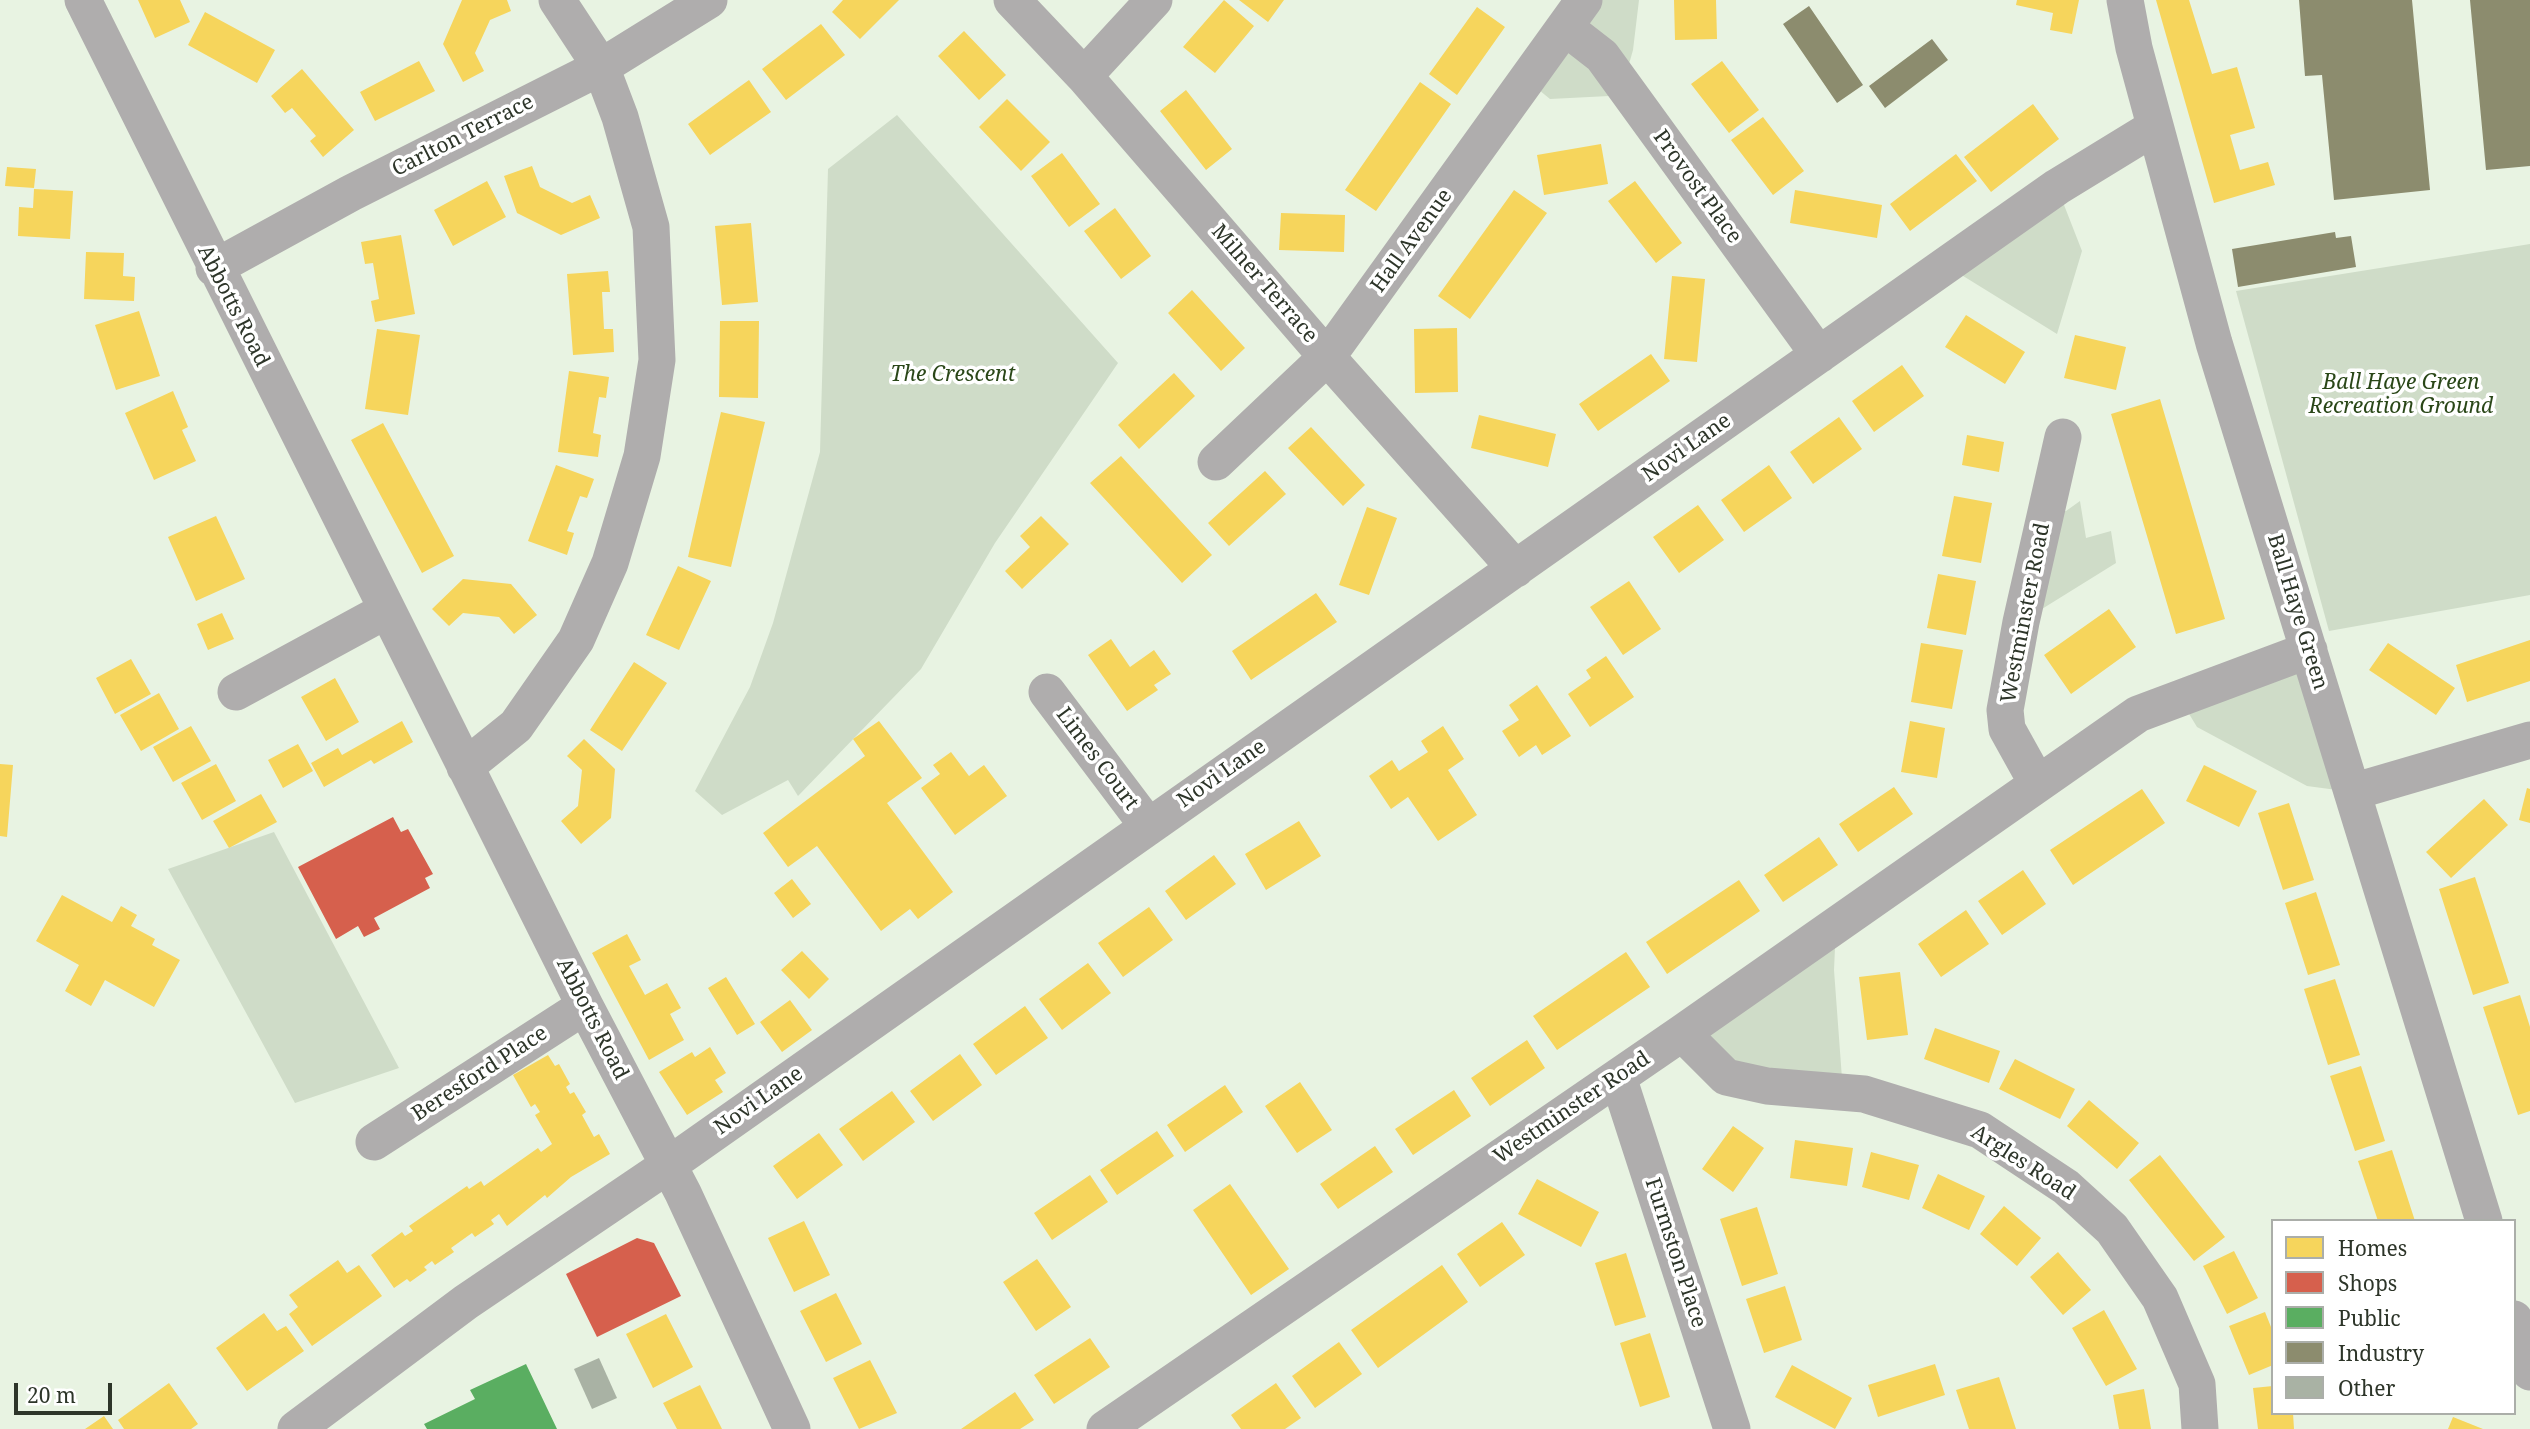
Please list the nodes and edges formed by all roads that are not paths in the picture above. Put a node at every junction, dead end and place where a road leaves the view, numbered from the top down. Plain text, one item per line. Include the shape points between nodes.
1 (83, 0) edge
2 (557, 0) edge
3 (709, 0) edge
4 (1012, 0) edge
5 (1154, 0) edge
6 (2125, 0) edge
7 (1575, 14) edge
8 (601, 67) junction
9 (1084, 76) junction
10 (2155, 127) junction
11 (214, 268) junction
12 (1819, 355) junction
13 (1327, 357) junction
14 (2063, 437) dead end
15 (1216, 462) dead end
16 (1517, 569) junction
17 (387, 610) junction
18 (2309, 650) junction
19 (236, 692) dead end
20 (1047, 692) dead end
21 (2530, 740) edge
22 (465, 767) junction
23 (2037, 783) junction
24 (2352, 792) junction
25 (1148, 826) junction
26 (585, 1006) junction
27 (1682, 1033) junction
28 (1618, 1077) junction
29 (374, 1142) dead end
30 (667, 1166) junction
31 (2483, 1219) edge
32 (2516, 1326) edge
33 (2530, 1372) edge
34 (296, 1429) edge
35 (792, 1429) edge
36 (1105, 1429) edge
37 (1732, 1429) edge
38 (2200, 1429) edge

1 - 11 street, Abbotts Road
2 - 8 street
3 - 8 street, Carlton Terrace
4 - 9 street, Milner Terrace
5 - 9 street
6 - 10 street, Ball Haye Green
7 - 12 street, Provost Place
7 - 13 street, Hall Avenue
8 - 11 street, Carlton Terrace
8 - 22 street via 651,227 657,360 642,456 610,563 576,640 516,726
9 - 13 street, Milner Terrace
10 - 12 street, Novi Lane via 2057,187
10 - 18 street, Ball Haye Green via 2214,343
11 - 17 street, Abbotts Road
12 - 16 street, Novi Lane
13 - 15 street, Hall Avenue
13 - 16 street, Milner Terrace
14 - 23 street, Westminster Road via 2005,710 2007,729
16 - 25 street, Novi Lane
17 - 19 street
17 - 22 street, Abbotts Road
18 - 23 street, Westminster Road via 2138,714
18 - 24 street, Ball Haye Green
20 - 25 street, Limes Court
21 - 24 street
22 - 26 street, Abbotts Road
23 - 27 street, Westminster Road
24 - 31 street, Ball Haye Green
25 - 30 street, Novi Lane
26 - 29 street, Beresford Place
26 - 30 street, Abbotts Road
27 - 28 street, Westminster Road
27 - 38 street, Argles Road via 1726,1077 1768,1086 1864,1094 1980,1130 2066,1187 2112,1229 2161,1298 2197,1384
28 - 36 street, Westminster Road
28 - 37 street, Furmston Place
30 - 34 street, Novi Lane via 466,1302
30 - 35 street, Abbotts Road
32 - 33 street

